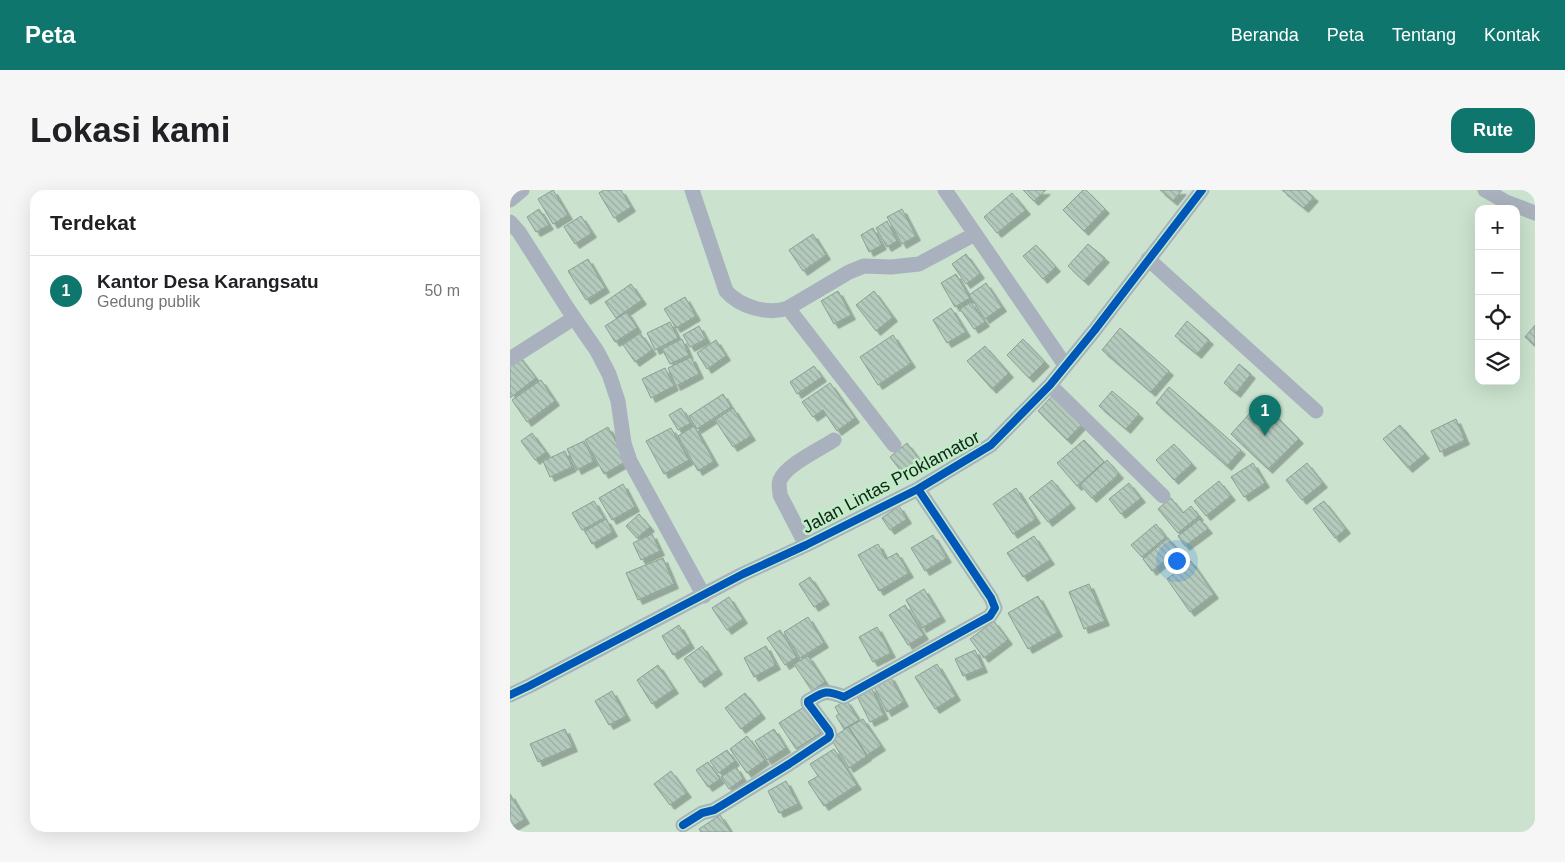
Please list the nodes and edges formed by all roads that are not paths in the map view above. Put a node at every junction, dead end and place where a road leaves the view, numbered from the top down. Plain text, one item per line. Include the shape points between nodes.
1 (522, 190) edge
2 (692, 190) edge
3 (945, 190) edge
4 (1202, 190) edge
5 (1484, 190) edge
6 (510, 200) edge
7 (1535, 212) edge
8 (510, 222) edge
9 (975, 234) junction
10 (1148, 259) junction
11 (788, 308) junction
12 (574, 318) junction
13 (510, 359) edge
14 (1064, 365) junction
15 (1050, 385) junction
16 (1316, 412) dead end
17 (834, 440) dead end
18 (894, 445) dead end
19 (918, 489) junction
20 (1163, 496) dead end
21 (806, 546) junction
22 (704, 596) junction
23 (510, 695) edge
24 (683, 825) dead end

1 - 6 street
2 - 11 street via 726,291 756,308 779,311
3 - 9 street
4 - 10 street, Jalan Lintas Proklamator
5 - 7 street
8 - 12 street
9 - 11 street via 919,264 864,266 848,272
9 - 14 street
10 - 14 street, Jalan Lintas Proklamator
10 - 16 street
11 - 18 street
12 - 13 street
12 - 22 street via 597,351 608,374 620,410 630,461
14 - 15 street, Jalan Lintas Proklamator
15 - 19 street, Jalan Lintas Proklamator via 991,445
15 - 20 street
17 - 21 street via 792,466 780,480 780,495
19 - 21 street, Jalan Lintas Proklamator
19 - 24 street via 991,598 995,608 993,612 844,697 824,692 808,701 829,731 828,738 724,804
21 - 22 street, Jalan Lintas Proklamator via 743,574
22 - 23 street, Jalan Lintas Proklamator

